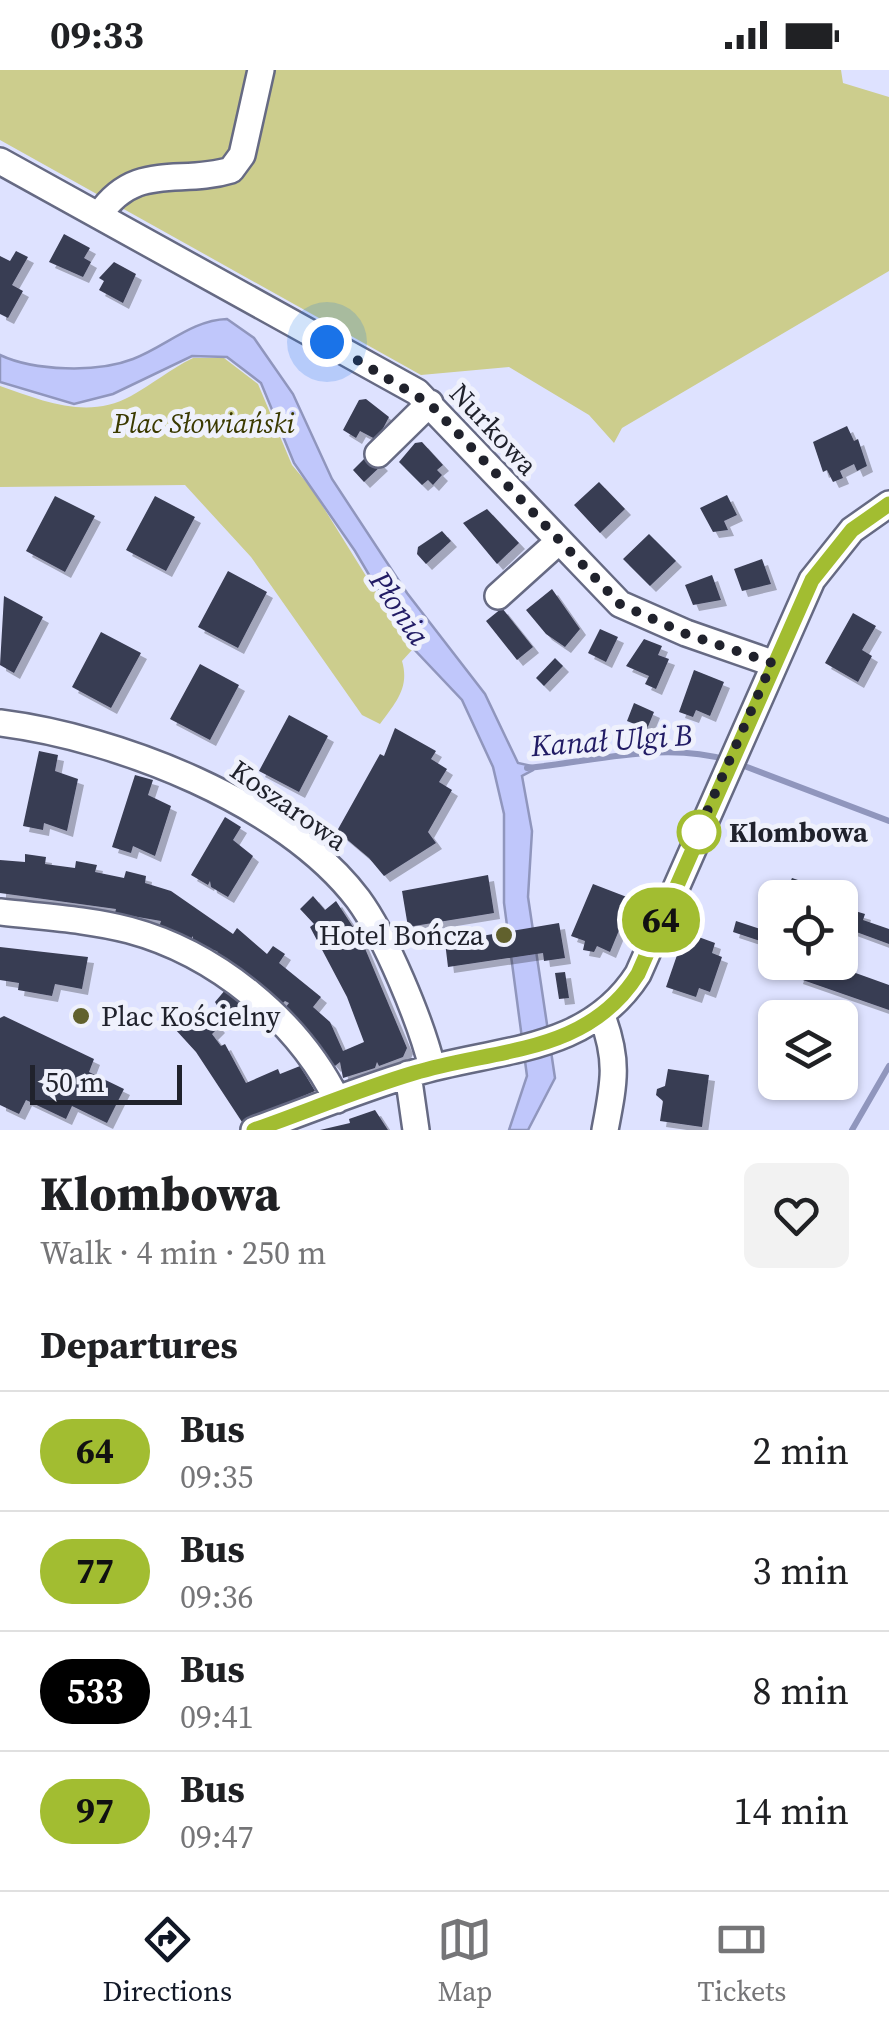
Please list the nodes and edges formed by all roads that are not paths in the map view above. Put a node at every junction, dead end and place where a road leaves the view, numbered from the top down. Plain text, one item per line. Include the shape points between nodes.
1 (261, 70) edge
2 (0, 160) edge
3 (99, 216) junction
4 (430, 404) junction
5 (378, 454) dead end
6 (889, 504) edge
7 (558, 541) junction
8 (498, 596) dead end
9 (772, 663) junction
10 (0, 723) edge
11 (0, 912) edge
12 (602, 1016) junction
13 (420, 1071) junction
14 (337, 1100) junction
15 (254, 1130) edge
16 (416, 1130) edge
17 (605, 1130) edge

1 - 3 street via 242,155 231,170 123,187
2 - 3 street, Nurkowa
3 - 4 street, Nurkowa
4 - 5 street
4 - 7 street, Nurkowa
6 - 9 street via 852,530 824,562
7 - 8 street
7 - 9 street, Nurkowa via 620,604
9 - 12 street via 638,974
10 - 13 street, Koszarowa via 77,738 204,782 318,859 359,900 376,928
11 - 14 street via 127,930 201,960 275,1016
12 - 13 street via 552,1043
12 - 17 street via 616,1074
13 - 14 street
13 - 16 street, Koszarowa
14 - 15 street

